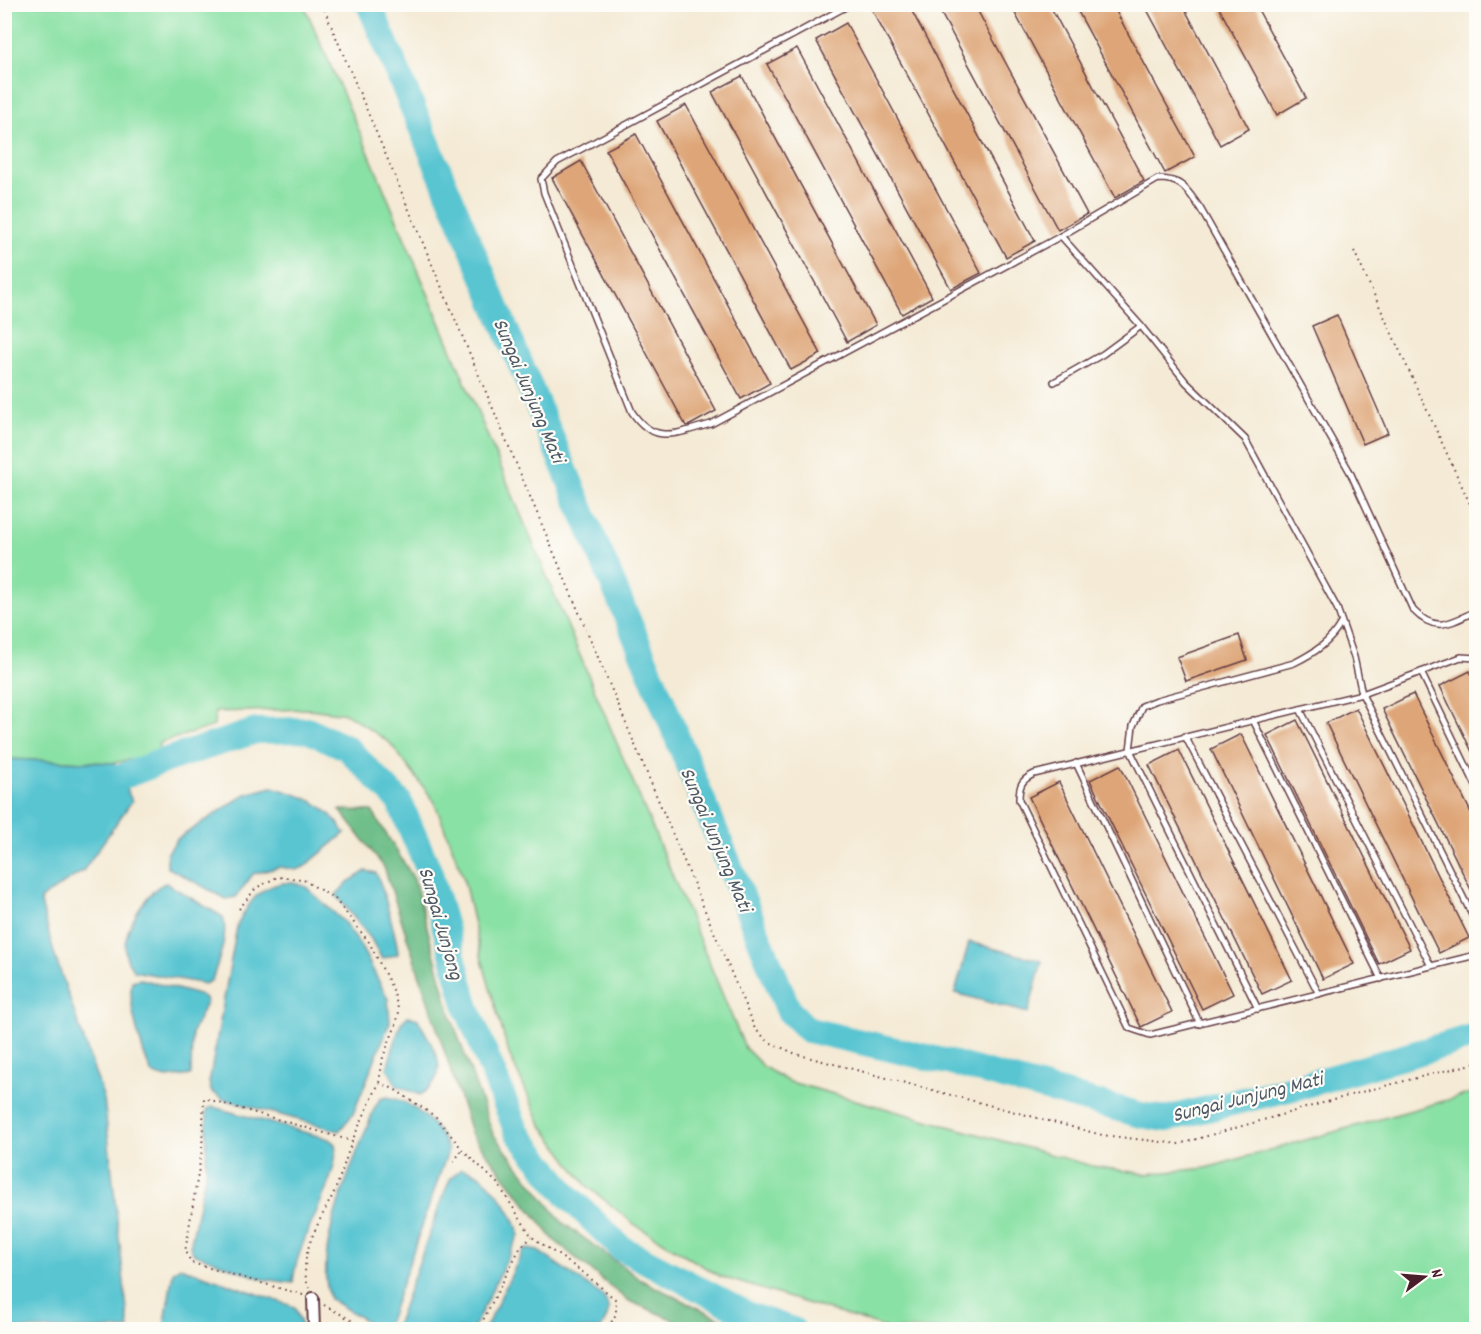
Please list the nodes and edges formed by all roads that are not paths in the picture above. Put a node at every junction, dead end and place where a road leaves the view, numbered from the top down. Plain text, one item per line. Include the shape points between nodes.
1 (851, 4) edge
2 (1061, 236) junction
3 (1141, 326) junction
4 (1054, 382) dead end
5 (1476, 611) edge
6 (1341, 623) junction
7 (1476, 658) edge
8 (1421, 672) junction
9 (1362, 694) junction
10 (1300, 709) junction
11 (1253, 720) junction
12 (1185, 736) junction
13 (1130, 750) junction
14 (1076, 763) junction
15 (1476, 786) edge
16 (1476, 923) edge
17 (1476, 955) edge
18 (1431, 966) junction
19 (1381, 979) junction
20 (1319, 994) junction
21 (1258, 1009) junction
22 (1200, 1024) junction
23 (313, 1298) road end
24 (314, 1329) edge

1 - 2 lane via 557,162 541,180 632,412 642,427 653,434 669,435 711,424
2 - 3 lane
2 - 5 lane via 1158,179 1172,179 1185,187 1350,472 1413,610 1424,622 1436,625 1449,624
3 - 4 lane
3 - 6 lane via 1186,382 1245,439 1337,608
6 - 9 lane
6 - 13 lane via 1323,646 1294,663 1142,706 1133,726
7 - 8 lane via 1461,657
8 - 9 lane
8 - 15 lane
9 - 10 lane
9 - 16 lane
10 - 11 lane
10 - 18 lane
11 - 12 lane
11 - 19 lane
12 - 13 lane
12 - 20 lane
13 - 14 lane
13 - 21 lane
14 - 22 lane
14 - 22 lane via 1024,778 1019,800 1129,1028 1150,1035
17 - 18 lane
18 - 19 lane
19 - 20 lane
20 - 21 lane
21 - 22 lane
23 - 24 street

